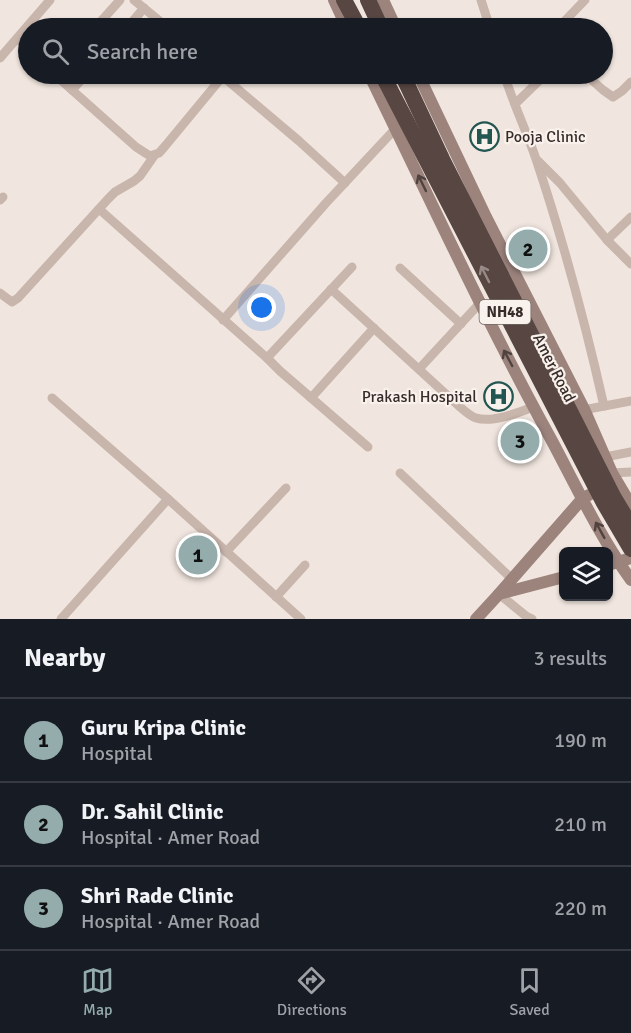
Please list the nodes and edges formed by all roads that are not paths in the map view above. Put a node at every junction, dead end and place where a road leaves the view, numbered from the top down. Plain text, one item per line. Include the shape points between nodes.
1 (50, 0) edge
2 (120, 0) edge
3 (134, 0) edge
4 (334, 0) edge
5 (344, 0) edge
6 (368, 0) edge
7 (383, 0) edge
8 (481, 0) edge
9 (585, 0) edge
10 (144, 8) junction
11 (35, 18) edge
12 (104, 18) edge
13 (136, 18) edge
14 (156, 18) edge
15 (342, 18) edge
16 (354, 18) edge
17 (376, 18) edge
18 (391, 18) edge
19 (487, 18) edge
20 (568, 18) edge
21 (18, 38) edge
22 (0, 58) edge
23 (631, 82) edge
24 (66, 84) edge
25 (78, 84) edge
26 (215, 84) edge
27 (232, 84) edge
28 (374, 84) edge
29 (387, 84) edge
30 (418, 84) edge
31 (510, 84) edge
32 (536, 84) edge
33 (596, 84) edge
34 (72, 90) junction
35 (515, 104) junction
36 (396, 128) junction
37 (154, 156) junction
38 (536, 160) junction
39 (345, 183) junction
40 (99, 209) junction
41 (631, 217) edge
42 (607, 240) junction
43 (630, 261) edge
44 (352, 267) dead end
45 (400, 268) dead end
46 (331, 289) junction
47 (0, 293) edge
48 (480, 303) junction
49 (223, 320) junction
50 (461, 324) junction
51 (374, 328) junction
52 (267, 358) junction
53 (419, 369) junction
54 (52, 398) dead end
55 (311, 398) junction
56 (631, 401) edge
57 (604, 406) junction
58 (533, 407) junction
59 (577, 411) junction
60 (368, 447) dead end
61 (631, 452) edge
62 (605, 457) junction
63 (631, 472) edge
64 (400, 473) dead end
65 (612, 473) junction
66 (286, 488) dead end
67 (590, 495) junction
68 (168, 500) junction
69 (631, 505) edge
70 (631, 526) edge
71 (631, 549) edge
72 (226, 552) junction
73 (631, 558) edge
74 (614, 564) edge
75 (305, 565) dead end
76 (559, 578) edge
77 (512, 579) junction
78 (631, 580) edge
79 (499, 594) junction
80 (276, 597) junction
81 (527, 618) edge
82 (61, 619) edge
83 (301, 619) edge
84 (476, 619) edge

1 - 11 street
2 - 12 street
3 - 10 street
4 - 15 street
5 - 16 highway
6 - 17 highway
7 - 18 street
8 - 19 street
9 - 20 street
10 - 13 street
10 - 14 street
21 - 22 street
23 - 33 street via 613,97
24 - 34 street
25 - 34 street
26 - 37 street
27 - 39 street
28 - 36 street
67 -> 29 highway, Amer Road / NH48
30 - 59 highway, Amer Road / NH48 via 442,159
31 - 35 street
32 - 35 street
34 - 37 street via 143,153
35 - 38 street
36 - 39 street
48 -> 36 street
37 - 40 street via 140,176
38 - 42 street
38 - 57 street via 574,283
39 - 49 street
40 - 47 street via 18,298 12,302
40 - 49 street
41 - 42 street
42 - 43 street
44 - 46 street
45 - 50 street
46 - 51 street
46 - 52 street
48 - 50 street
58 -> 48 street
49 - 52 street
50 - 53 street
51 - 53 street
51 - 55 street
52 - 55 street
53 - 58 street via 460,407 480,419 512,416
54 - 68 street
55 - 60 street
56 - 57 street
57 - 59 street
58 - 67 street
59 - 62 street
59 - 70 highway, Amer Road / NH48 via 614,498
61 - 62 street
62 - 65 street
63 - 65 street
64 - 77 street
65 - 69 street
66 - 72 street
67 - 71 highway, Amer Road / NH48
74 -> 67 street
67 - 77 street
68 - 72 street
68 - 82 street
72 - 80 street
73 - 74 street
74 - 78 street
75 - 80 street
76 - 79 street
77 - 79 street
79 - 81 street
79 - 84 street
80 - 83 street

